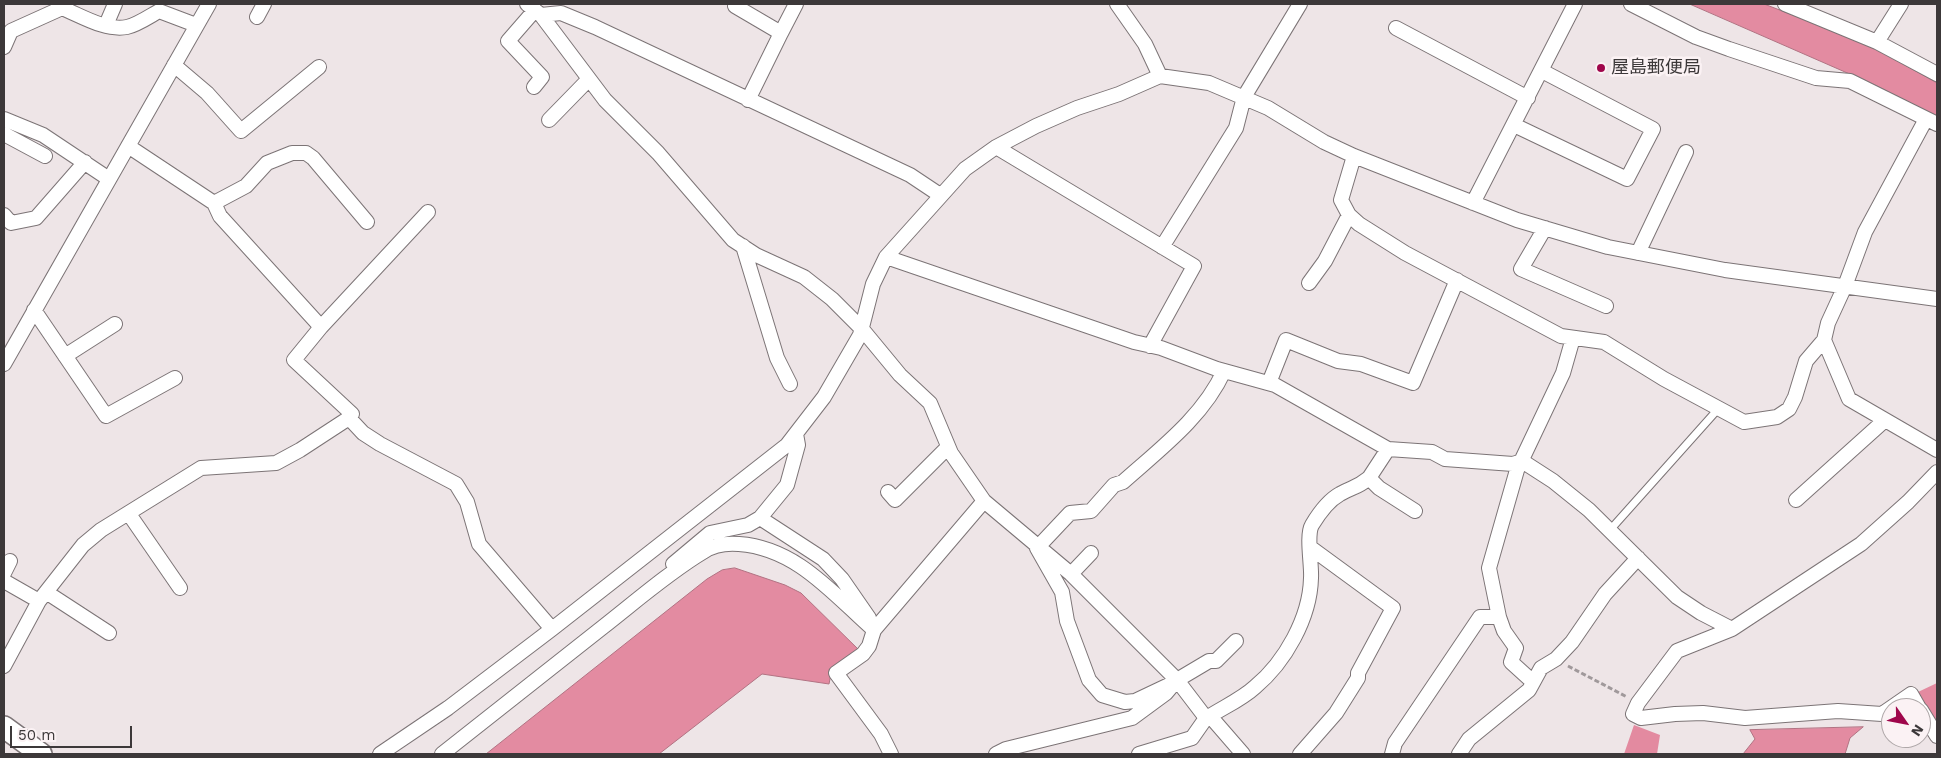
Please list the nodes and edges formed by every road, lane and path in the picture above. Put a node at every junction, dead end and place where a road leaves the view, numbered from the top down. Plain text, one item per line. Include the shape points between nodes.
1 (115, 4) edge
2 (209, 4) edge
3 (264, 4) edge
4 (796, 4) edge
5 (1117, 4) edge
6 (1300, 4) edge
7 (1575, 4) edge
8 (1631, 4) edge
9 (1786, 4) edge
10 (1901, 4) edge
11 (63, 6) edge
12 (735, 6) dead end
13 (564, 9) edge
14 (534, 10) edge
15 (257, 17) dead end
16 (106, 25) junction
17 (196, 25) junction
18 (1396, 28) dead end
19 (782, 33) junction
20 (1877, 42) junction
21 (4, 47) edge
22 (174, 65) junction
23 (319, 67) dead end
24 (1542, 72) junction
25 (1937, 74) edge
26 (1160, 76) junction
27 (589, 79) junction
28 (534, 87) dead end
29 (1244, 97) junction
30 (1528, 98) junction
31 (748, 100) junction
32 (4, 119) edge
33 (549, 120) dead end
34 (1934, 121) edge
35 (1514, 125) junction
36 (4, 134) edge
37 (128, 146) junction
38 (996, 147) junction
39 (1686, 152) dead end
40 (44, 156) dead end
41 (1354, 156) junction
42 (85, 162) junction
43 (110, 179) junction
44 (940, 195) junction
45 (214, 203) junction
46 (1473, 203) junction
47 (428, 212) dead end
48 (4, 215) edge
49 (1349, 215) junction
50 (367, 222) dead end
51 (1545, 228) junction
52 (743, 246) junction
53 (1162, 247) junction
54 (1638, 253) junction
55 (886, 257) junction
56 (1457, 280) junction
57 (1309, 283) dead end
58 (1846, 286) junction
59 (1937, 299) edge
60 (1606, 306) dead end
61 (34, 310) junction
62 (115, 324) dead end
63 (321, 327) junction
64 (862, 329) junction
65 (1573, 338) junction
66 (1824, 340) junction
67 (1150, 346) junction
68 (65, 356) junction
69 (4, 364) edge
70 (1224, 371) junction
71 (175, 378) dead end
72 (1269, 383) junction
73 (790, 384) dead end
74 (1719, 408) junction
75 (348, 418) junction
76 (1885, 420) junction
77 (796, 434) junction
78 (948, 447) junction
79 (1388, 449) junction
80 (1937, 450) edge
81 (1522, 461) junction
82 (1937, 472) edge
83 (1369, 478) junction
84 (888, 492) dead end
85 (1796, 500) dead end
86 (984, 501) junction
87 (1415, 512) dead end
88 (129, 514) junction
89 (760, 518) junction
90 (1610, 530) junction
91 (1037, 548) junction
92 (1310, 548) junction
93 (1090, 553) dead end
94 (1638, 558) junction
95 (1071, 574) junction
96 (4, 581) edge
97 (180, 588) dead end
98 (652, 589) junction
99 (43, 596) junction
100 (1499, 616) junction
101 (552, 629) junction
102 (1732, 629) junction
103 (874, 630) junction
104 (109, 633) dead end
105 (1236, 640) dead end
106 (1556, 659) junction
107 (4, 666) edge
108 (1175, 681) junction
109 (1533, 682) junction
110 (1638, 703) junction
111 (1881, 714) edge
112 (1208, 717) junction
113 (4, 727) edge
114 (41, 754) edge
115 (380, 754) edge
116 (442, 754) edge
117 (891, 754) edge
118 (996, 754) edge
119 (1139, 754) edge
120 (1243, 754) edge
121 (1300, 754) edge
122 (1392, 754) edge
123 (1459, 754) edge

1 - 16 street
2 - 17 street
3 - 15 street
4 - 19 street
5 - 26 street via 1146,44
6 - 29 street
7 - 24 street
8 - 34 street via 1696,37 1816,78 1850,81
9 - 20 street
10 - 20 street
11 - 16 street
11 - 21 street via 11,31
12 - 19 street
13 - 14 street via 562,13
13 - 31 street
14 - 27 street
14 - 28 street via 508,41 542,77
16 - 17 street via 128,27 159,11
17 - 22 street
18 - 30 street
19 - 31 street
20 - 25 street
22 - 23 street via 207,93 241,132
22 - 37 street
24 - 30 street
24 - 35 street via 1653,129 1627,179
26 - 29 street via 1209,83
26 - 38 street via 1077,108
27 - 33 street
27 - 52 street via 605,100 658,153 700,205 733,240
29 - 41 street
29 - 53 street via 1236,128
30 - 35 street
31 - 44 street via 910,175
32 - 42 street via 42,135
34 - 58 street via 1865,232
35 - 46 street
36 - 40 street
37 - 43 street
37 - 45 street
38 - 44 street via 964,169
38 - 53 street
39 - 54 street
41 - 46 street
41 - 49 street via 1341,200
42 - 43 street
42 - 48 street via 36,218 11,223
43 - 61 street
44 - 55 street
45 - 50 street via 246,186 267,164 292,153 306,153
45 - 63 street via 220,216
46 - 51 street
47 - 63 street
49 - 56 street via 1366,229
49 - 57 street via 1325,262
51 - 54 street via 1608,248
51 - 60 street via 1521,269
52 - 64 street via 804,277
52 - 73 street via 777,358
53 - 67 street via 1194,266
54 - 58 street via 1725,270
55 - 64 street via 873,284
55 - 67 street
56 - 65 street via 1561,336
56 - 72 street via 1412,383 1361,364 1338,361 1286,340
58 - 59 street
58 - 66 street via 1828,323
61 - 68 street
61 - 69 street
62 - 68 street
63 - 75 street via 294,360 352,414
64 - 77 street via 824,397
64 - 78 street via 900,375 930,403
65 - 74 street via 1604,342
65 - 81 street via 1563,373
66 - 74 street via 1806,362 1796,397 1789,409 1777,417 1744,422
66 - 76 street via 1849,399
67 - 70 street
68 - 71 street via 106,416
70 - 72 street
70 - 91 street via 1217,387 1176,437 1114,486 1091,512 1070,513
72 - 79 street
74 - 90 lane
75 - 88 street via 276,463 201,468
75 - 101 street via 380,444 456,484 467,502 479,544
76 - 80 street
76 - 85 street
77 - 89 street via 798,445 787,485
77 - 101 street via 787,445
78 - 84 street via 895,500
78 - 86 street
79 - 81 street via 1432,452 1455,460 1513,464
79 - 83 street
81 - 90 street via 1553,481
81 - 100 street via 1489,568
82 - 102 street via 1861,544
83 - 87 street
83 - 92 street via 1330,503 1310,527
86 - 91 street
86 - 103 street
88 - 97 street
88 - 99 street via 83,545
89 - 98 street via 748,525 710,533 656,580
89 - 103 street via 823,559 842,578
90 - 94 street
91 - 95 street
91 - 108 street via 1062,592 1067,621 1089,680 1102,695 1125,702 1135,701
92 - 112 street via 1309,598 1296,634 1255,687
92 - 121 street via 1393,608 1358,678 1336,713
93 - 95 street
94 - 102 street via 1678,597
94 - 106 street via 1605,594 1572,642
95 - 108 street
96 - 99 street
98 - 103 street via 704,551 720,545 740,544 794,562 814,574
98 - 116 street
99 - 104 street
99 - 107 street
100 - 109 street via 1504,631 1516,648 1511,662
100 - 122 street via 1480,617 1395,743
101 - 115 street via 448,708
102 - 110 street via 1678,651
103 - 117 street via 863,654 836,673 881,734
105 - 108 street via 1216,660 1208,661
106 - 109 street via 1542,668
106 - 110 path
108 - 112 street
108 - 118 street via 1166,693 1132,718
109 - 123 street via 1529,690 1469,738
110 - 111 street via 1633,714 1640,718 1703,713 1745,718 1838,711
112 - 119 street via 1192,738
112 - 120 street
113 - 114 main road

